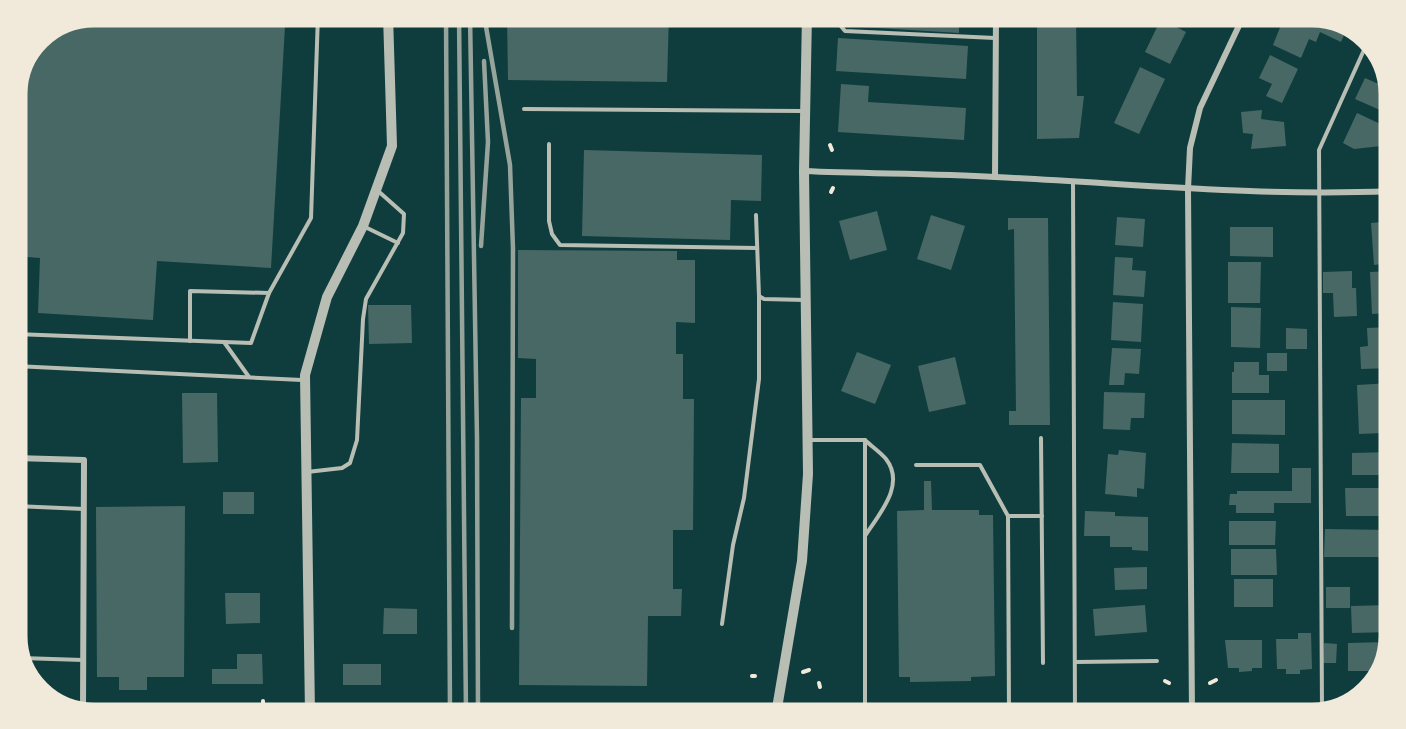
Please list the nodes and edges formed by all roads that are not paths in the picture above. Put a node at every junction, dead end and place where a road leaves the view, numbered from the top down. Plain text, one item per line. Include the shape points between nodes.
1 (318, 25) edge
2 (388, 25) edge
3 (807, 25) edge
4 (840, 25) edge
5 (996, 25) edge
6 (1239, 25) edge
7 (996, 38) junction
8 (1364, 49) edge
9 (524, 109) dead end
10 (805, 111) junction
11 (549, 144) dead end
12 (804, 171) junction
13 (995, 177) junction
14 (1073, 182) junction
15 (1188, 189) junction
16 (377, 190) junction
17 (1380, 191) edge
18 (1319, 193) junction
19 (756, 215) dead end
20 (363, 226) junction
21 (398, 243) junction
22 (757, 248) junction
23 (269, 293) junction
24 (759, 296) junction
25 (806, 300) junction
26 (26, 334) edge
27 (190, 341) junction
28 (224, 342) junction
29 (26, 367) edge
30 (250, 378) junction
31 (305, 380) junction
32 (1041, 438) dead end
33 (808, 440) junction
34 (865, 440) junction
35 (26, 458) edge
36 (916, 465) dead end
37 (307, 472) junction
38 (26, 506) edge
39 (84, 509) junction
40 (1008, 516) junction
41 (1041, 516) junction
42 (865, 536) junction
43 (722, 624) dead end
44 (29, 658) edge
45 (84, 660) junction
46 (1157, 661) dead end
47 (1075, 662) junction
48 (1043, 663) dead end
49 (83, 703) edge
50 (1320, 703) edge
51 (310, 704) edge
52 (778, 704) edge
53 (865, 704) edge
54 (1009, 704) edge
55 (1075, 704) edge
56 (1192, 704) edge

1 - 23 lane via 311,218
2 - 16 street via 392,146
3 - 10 street
4 - 7 lane via 845,31
5 - 7 street
6 - 15 street via 1200,108 1190,148
7 - 13 street
8 - 18 lane via 1319,150
9 - 10 lane
10 - 12 street
11 - 22 lane via 549,221 560,245
12 - 13 street
12 - 25 street
13 - 14 street
14 - 15 street
14 - 47 lane
15 - 18 street
15 - 56 street
16 - 20 street
16 - 21 lane via 404,214
17 - 18 street
18 - 50 lane
19 - 22 lane
20 - 21 lane
20 - 31 street via 327,297
21 - 37 lane via 366,299 357,441 350,463 342,468
22 - 24 lane
23 - 27 lane via 190,291
23 - 28 lane via 251,343
24 - 25 lane
24 - 43 lane via 759,379
25 - 33 street
26 - 27 lane
27 - 28 lane
28 - 30 lane
29 - 30 lane
30 - 31 lane
31 - 37 street
32 - 41 lane
33 - 34 lane
33 - 52 street via 802,561
34 - 42 lane
34 - 42 lane via 886,460 894,482
35 - 39 street via 84,460
36 - 40 lane via 980,465
37 - 51 street
38 - 39 lane
39 - 45 street
40 - 41 lane
40 - 54 lane
41 - 48 lane
42 - 53 lane
44 - 45 lane
45 - 49 street
46 - 47 lane
47 - 55 lane

